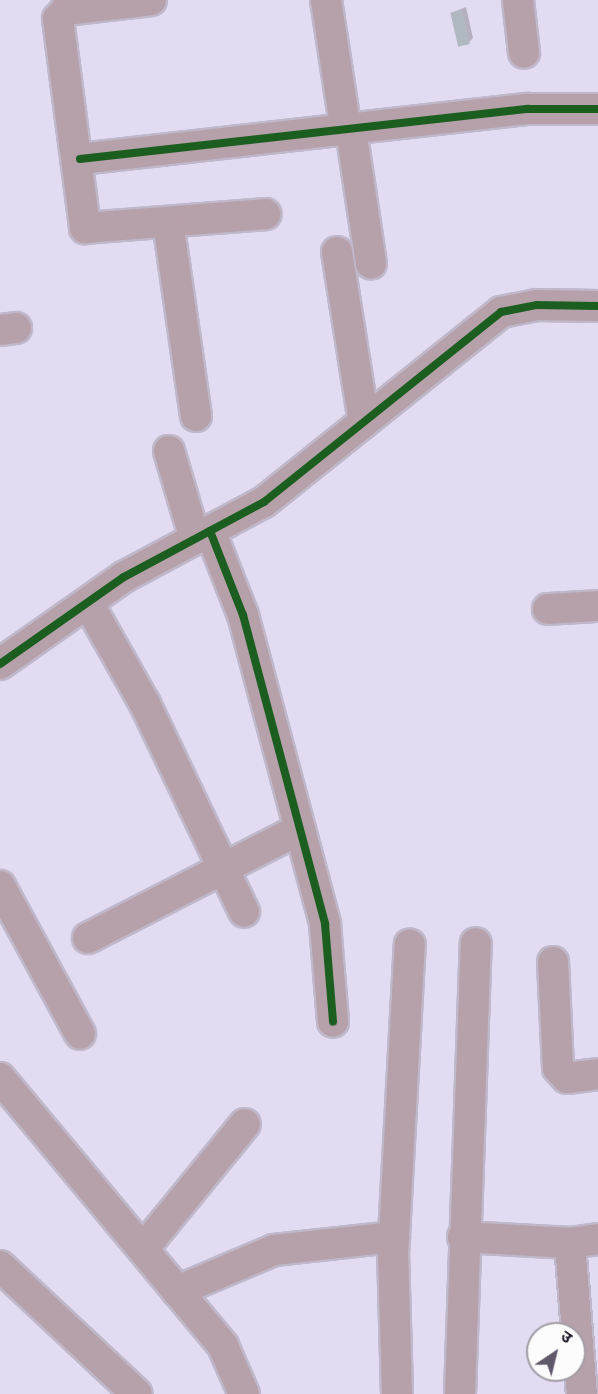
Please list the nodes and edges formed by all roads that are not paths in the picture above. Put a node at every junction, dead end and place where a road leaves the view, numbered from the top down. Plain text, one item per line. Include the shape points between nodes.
1 (151, 0) edge
2 (326, 0) edge
3 (518, 0) edge
4 (524, 53) dead end
5 (598, 109) edge
6 (348, 130) junction
7 (80, 159) junction
8 (265, 214) dead end
9 (168, 222) junction
10 (337, 252) dead end
11 (371, 264) dead end
12 (598, 306) edge
13 (196, 416) dead end
14 (364, 422) junction
15 (169, 451) dead end
16 (203, 535) junction
17 (88, 603) junction
18 (598, 606) edge
19 (548, 609) dead end
20 (0, 664) edge
21 (300, 829) junction
22 (223, 868) junction
23 (0, 886) edge
24 (244, 912) dead end
25 (88, 938) dead end
26 (476, 943) dead end
27 (410, 944) dead end
28 (552, 962) dead end
29 (333, 1022) dead end
30 (80, 1034) dead end
31 (598, 1074) edge
32 (0, 1078) edge
33 (245, 1124) dead end
34 (394, 1237) junction
35 (463, 1237) junction
36 (584, 1241) edge
37 (143, 1249) junction
38 (0, 1266) edge
39 (177, 1291) junction
40 (137, 1394) edge
41 (244, 1394) edge
42 (397, 1394) edge
43 (460, 1394) edge
44 (582, 1394) edge

1 - 7 street via 66,10 58,18
2 - 6 street
3 - 4 street
5 - 6 street via 528,109
6 - 7 street
6 - 11 street
7 - 9 street via 88,230
8 - 9 street
9 - 13 street
10 - 14 street
12 - 14 street via 537,305 501,312
14 - 16 street via 264,502
15 - 16 street
16 - 17 street
16 - 21 street via 243,615
17 - 20 street
17 - 22 street via 146,704
18 - 19 street
21 - 22 street
21 - 29 street via 329,947
22 - 24 street
22 - 25 street
23 - 30 street
26 - 35 street
27 - 34 street
28 - 31 street via 558,1068 567,1078
32 - 37 street
33 - 37 street
34 - 39 street via 274,1250
34 - 42 street
35 - 36 street
35 - 43 street
36 - 44 street
37 - 39 street
38 - 40 street
39 - 41 street via 224,1346

